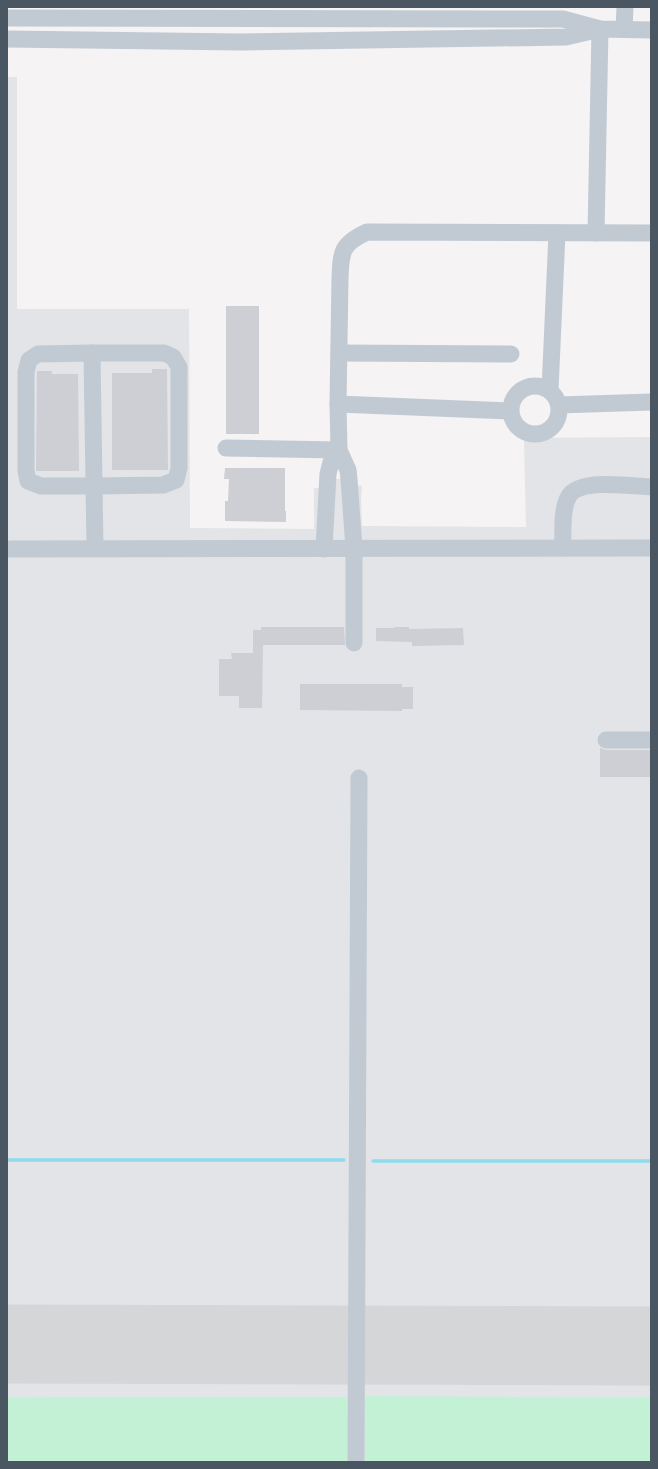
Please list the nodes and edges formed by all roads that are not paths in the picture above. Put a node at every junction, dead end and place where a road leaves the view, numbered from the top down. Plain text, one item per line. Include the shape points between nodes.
1 (625, 7) edge
2 (7, 18) edge
3 (241, 18) junction
4 (600, 29) junction
5 (624, 29) junction
6 (651, 30) edge
7 (7, 39) edge
8 (241, 42) junction
9 (557, 233) junction
10 (596, 233) junction
11 (651, 233) edge
12 (92, 353) junction
13 (339, 353) junction
14 (511, 354) dead end
15 (550, 390) junction
16 (651, 402) edge
17 (338, 404) junction
18 (559, 405) junction
19 (510, 411) junction
20 (226, 448) dead end
21 (339, 450) junction
22 (94, 486) junction
23 (651, 487) edge
24 (95, 548) junction
25 (354, 548) junction
26 (562, 548) junction
27 (651, 548) edge
28 (10, 549) dead end
29 (324, 549) junction
30 (354, 643) dead end
31 (606, 740) dead end
32 (651, 740) edge
33 (359, 778) dead end
34 (356, 1462) edge

1 - 5 street
2 - 3 street
3 - 4 street via 563,19
3 - 8 street
4 - 5 street
4 - 8 street via 566,37
4 - 10 street
5 - 6 street
7 - 8 street
9 - 10 street
9 - 13 street via 367,232 354,238 344,248 340,260
9 - 15 street
10 - 11 street
12 - 22 street
12 - 22 street via 38,354 29,360 26,372 26,471 28,481 41,486
12 - 22 street via 164,353 173,357 179,367 179,468 176,480 163,485
13 - 14 street
13 - 17 street
15 - 18 street
15 - 19 street via 542,386 524,388 516,394
16 - 18 street
17 - 19 street
17 - 21 street
18 - 19 street via 559,414 551,429 534,434 518,427
20 - 21 street
21 - 25 street via 348,470
21 - 29 street via 328,474
22 - 24 street
23 - 26 street via 590,484 575,489 568,497 565,508
24 - 28 street
24 - 29 street
25 - 26 street
25 - 29 street
25 - 30 street
26 - 27 street
31 - 32 street
33 - 34 street

